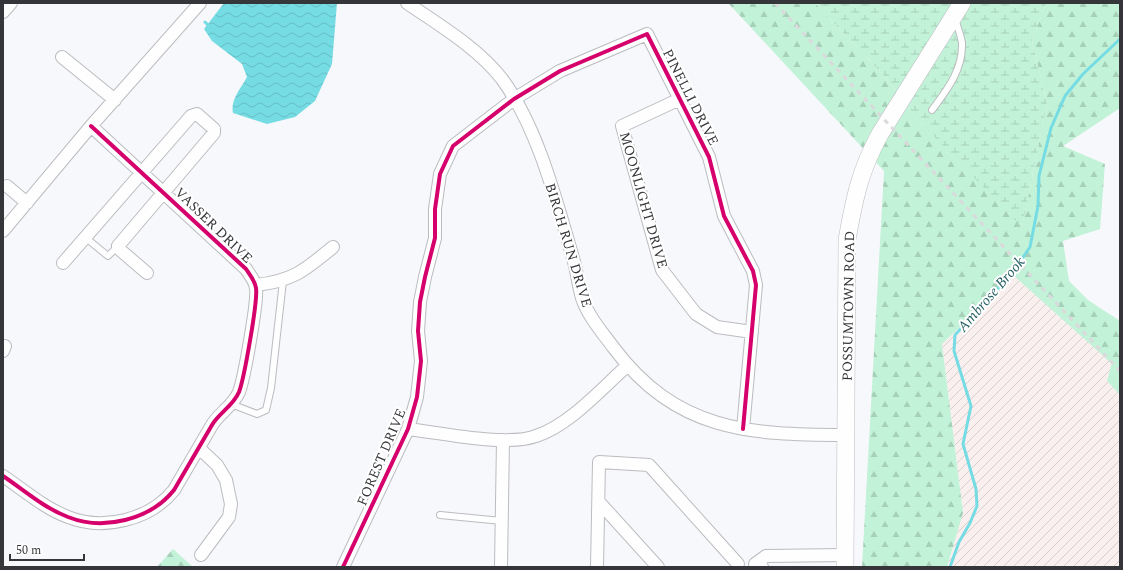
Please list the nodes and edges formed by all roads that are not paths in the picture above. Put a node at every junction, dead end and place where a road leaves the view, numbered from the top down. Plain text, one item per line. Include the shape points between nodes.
1 (11, 3) edge
2 (200, 3) edge
3 (407, 3) edge
4 (958, 10) edge
5 (3, 12) edge
6 (62, 57) dead end
7 (514, 98) junction
8 (680, 99) junction
9 (115, 100) junction
10 (932, 110) dead end
11 (91, 126) junction
12 (143, 173) junction
13 (7, 186) dead end
14 (164, 192) junction
15 (27, 203) junction
16 (3, 231) edge
17 (86, 238) junction
18 (118, 246) junction
19 (333, 247) dead end
20 (63, 263) dead end
21 (147, 274) dead end
22 (282, 281) junction
23 (256, 286) junction
24 (752, 332) junction
25 (628, 365) junction
26 (231, 404) junction
27 (408, 428) junction
28 (743, 429) junction
29 (846, 436) junction
30 (503, 440) junction
31 (199, 448) junction
32 (3, 476) edge
33 (598, 502) junction
34 (440, 515) dead end
35 (502, 521) junction
36 (202, 555) dead end
37 (845, 561) edge
38 (735, 565) edge
39 (758, 566) edge
40 (343, 567) edge
41 (502, 567) edge
42 (597, 567) edge
43 (658, 567) edge

1 - 5 street
2 - 9 street
3 - 7 street, BIRCH RUN DRIVE via 451,33 487,63
4 - 10 lane via 961,56 955,79
4 - 29 main road, POSSUMTOWN ROAD via 868,155 855,194 847,240
6 - 9 street
7 - 8 street, PINELLI DRIVE via 560,71 647,34
7 - 25 street, BIRCH RUN DRIVE via 524,115 542,160 583,300 598,326
7 - 27 street, FOREST DRIVE via 453,146 440,174 435,209 435,238 420,302 418,331 421,361 417,397
8 - 24 street, PINELLI DRIVE via 709,157 724,216 753,272 756,285
8 - 24 street, MOONLIGHT DRIVE via 622,126 662,270 696,314 717,327
9 - 11 street
11 - 12 street, VASSER DRIVE
11 - 15 street
12 - 14 street, VASSER DRIVE
12 - 14 street via 192,115 198,115 214,129 213,135
12 - 17 street
13 - 15 street
14 - 18 street
14 - 23 street, VASSER DRIVE via 246,269
15 - 16 street
17 - 18 lane via 108,256
17 - 20 street
18 - 21 street
19 - 22 street via 301,272
22 - 23 street
22 - 26 lane via 271,388 266,410 257,414
23 - 26 street via 242,384
24 - 28 street, PINELLI DRIVE
25 - 28 street, BIRCH RUN DRIVE via 642,380 690,414 728,427
25 - 30 street via 560,424 536,436
26 - 31 street via 216,418
27 - 30 street
27 - 40 street, FOREST DRIVE
28 - 29 street, BIRCH RUN DRIVE via 788,435
29 - 37 main road, POSSUMTOWN ROAD
30 - 35 street
31 - 32 street via 167,499 139,516 104,523 69,518 51,509
31 - 36 street via 218,465 230,491 231,504 229,517
33 - 38 street via 599,462 649,464
33 - 42 street
33 - 43 street
34 - 35 lane
35 - 41 street
37 - 39 street via 766,556
38 - 39 street

